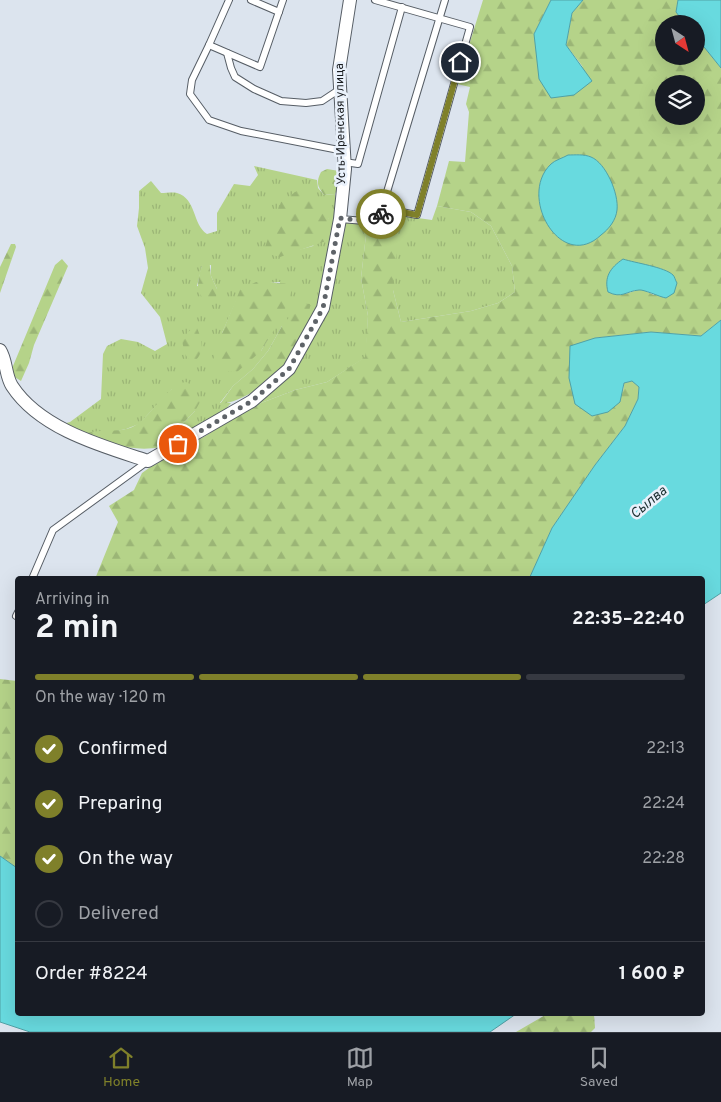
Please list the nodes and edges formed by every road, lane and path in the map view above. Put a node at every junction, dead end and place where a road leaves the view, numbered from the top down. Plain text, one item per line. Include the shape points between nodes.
1 (229, 0) edge
2 (251, 0) edge
3 (283, 0) edge
4 (350, 0) edge
5 (376, 0) edge
6 (445, 0) edge
7 (402, 7) junction
8 (279, 12) junction
9 (440, 18) junction
10 (209, 45) junction
11 (227, 53) junction
12 (340, 89) junction
13 (344, 156) junction
14 (380, 215) junction
15 (340, 218) junction
16 (0, 350) edge
17 (148, 461) junction
18 (33, 576) edge

1 - 10 lane
2 - 8 lane
3 - 8 lane
4 - 12 street, Усть-Иренская улица via 338,70
5 - 7 lane
6 - 9 lane
7 - 9 lane
7 - 13 lane via 358,164
8 - 11 lane via 260,68
9 - 14 lane
9 - 14 lane via 470,27 417,215 391,210
10 - 11 lane
10 - 13 lane via 192,80 190,94 209,120
11 - 12 lane via 236,78 281,101 322,101
12 - 13 street, Усть-Иренская улица
13 - 15 street, Усть-Иренская улица
14 - 15 lane via 365,221
15 - 17 street, Усть-Иренская улица via 323,308 289,369 252,401
16 - 17 street via 11,384 19,396 40,414 84,440
17 - 18 lane via 53,530

